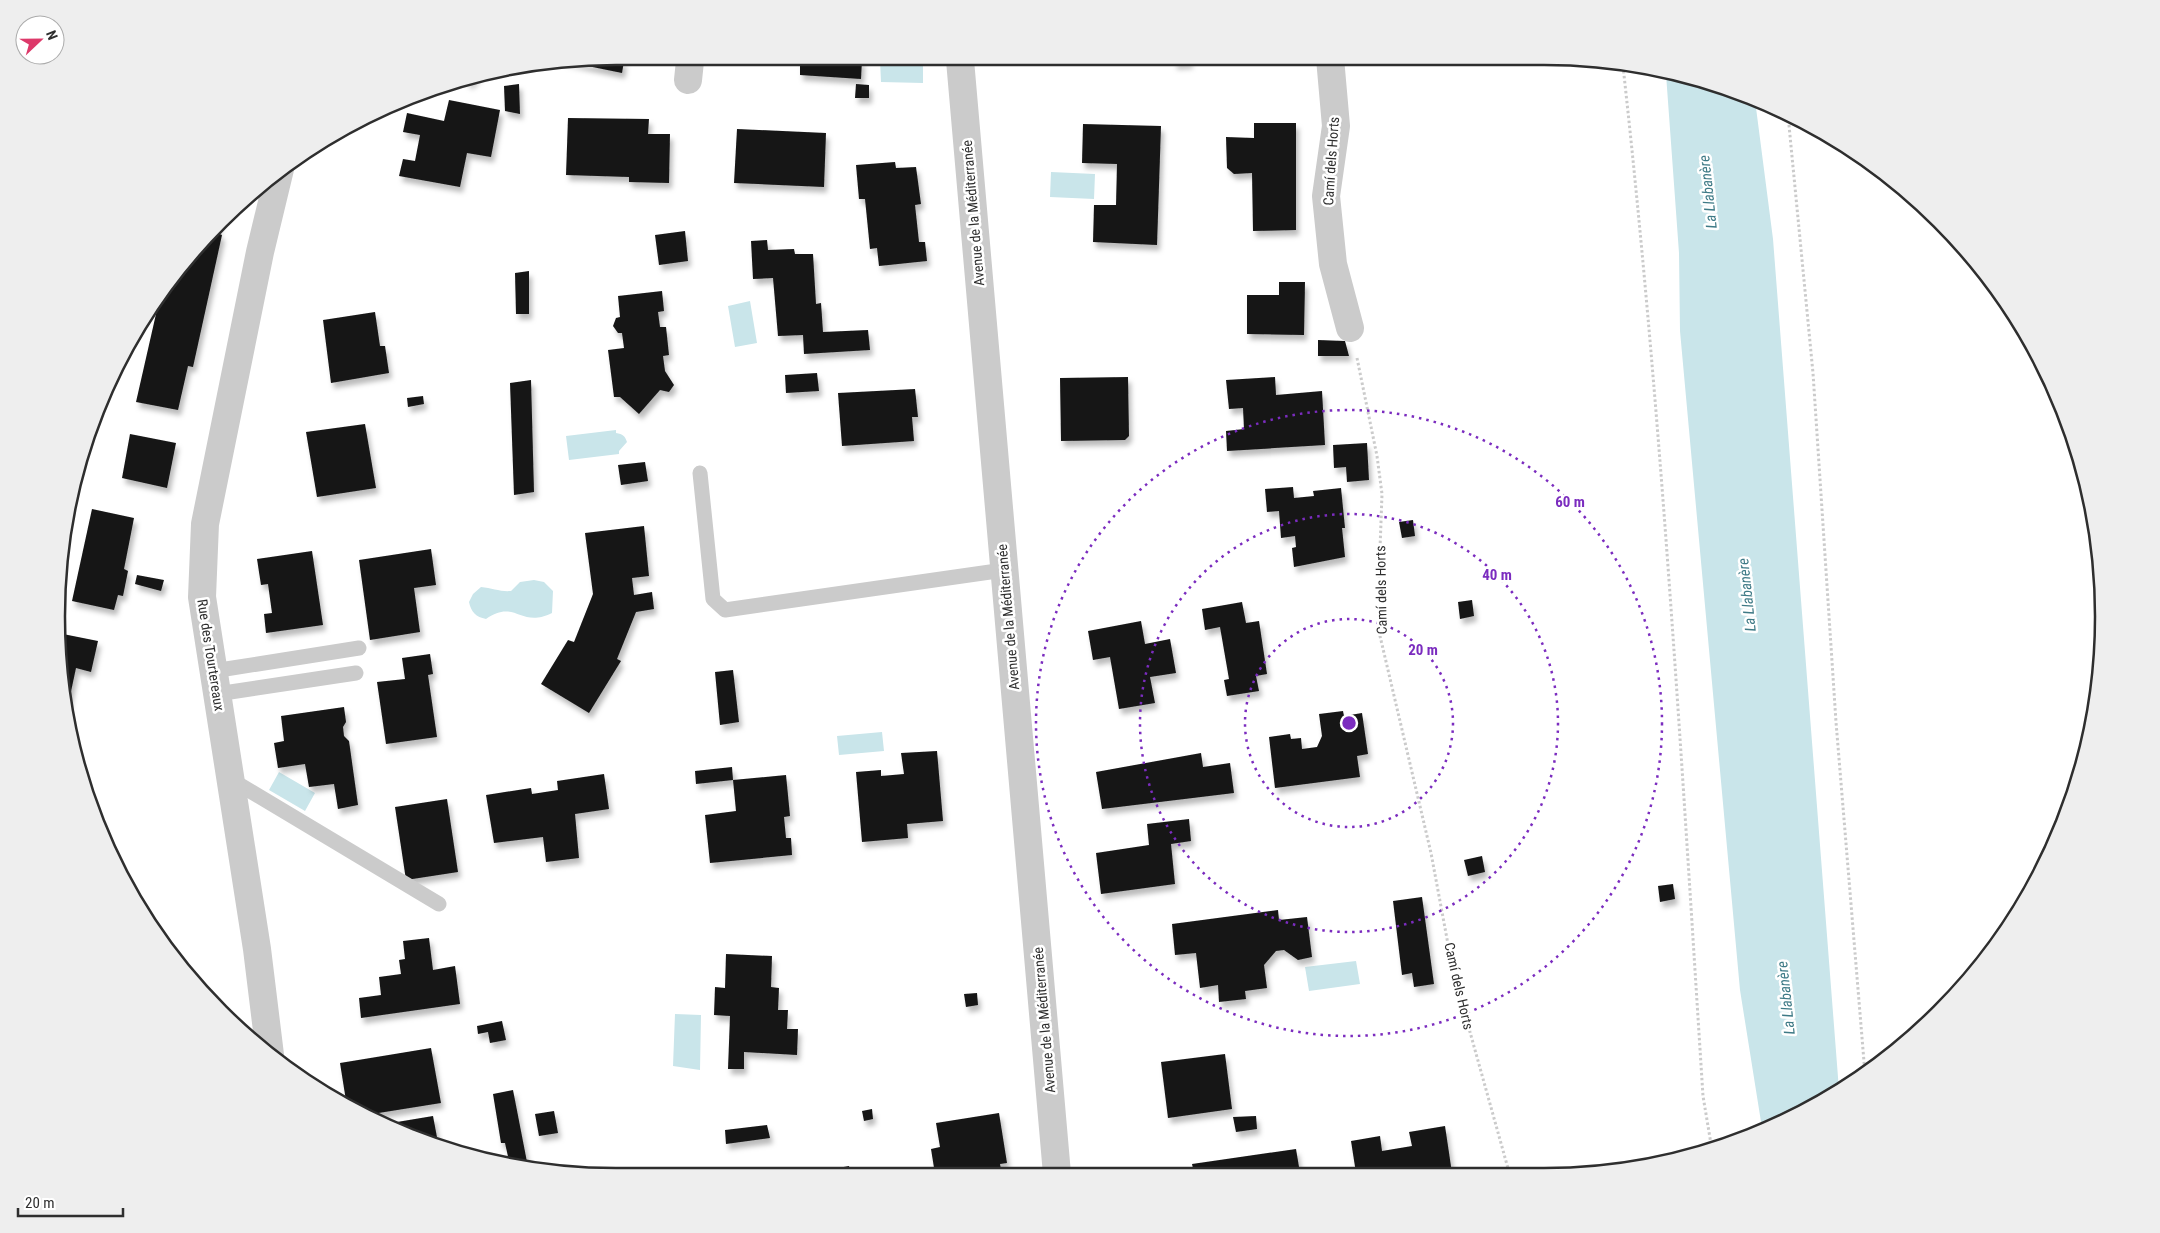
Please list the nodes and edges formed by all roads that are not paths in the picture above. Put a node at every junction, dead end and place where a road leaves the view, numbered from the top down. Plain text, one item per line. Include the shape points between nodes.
1 (960, 65) edge
2 (1331, 65) edge
3 (277, 182) edge
4 (1350, 328) road end
5 (700, 473) dead end
6 (1004, 570) junction
7 (359, 648) dead end
8 (356, 673) dead end
9 (215, 683) junction
10 (230, 779) junction
11 (439, 904) dead end
12 (269, 1044) edge
13 (1056, 1168) edge

1 - 6 street, Avenue de la Méditerranée
2 - 4 street, Camí dels Horts via 1336,126 1326,196 1333,264
3 - 9 street, Rue des Tourtereaux via 205,524 202,597
5 - 6 lane via 713,599 725,610
6 - 13 street, Avenue de la Méditerranée
7 - 9 lane
8 - 9 lane
9 - 10 street, Rue des Tourtereaux
10 - 11 lane
10 - 12 street, Rue des Tourtereaux

